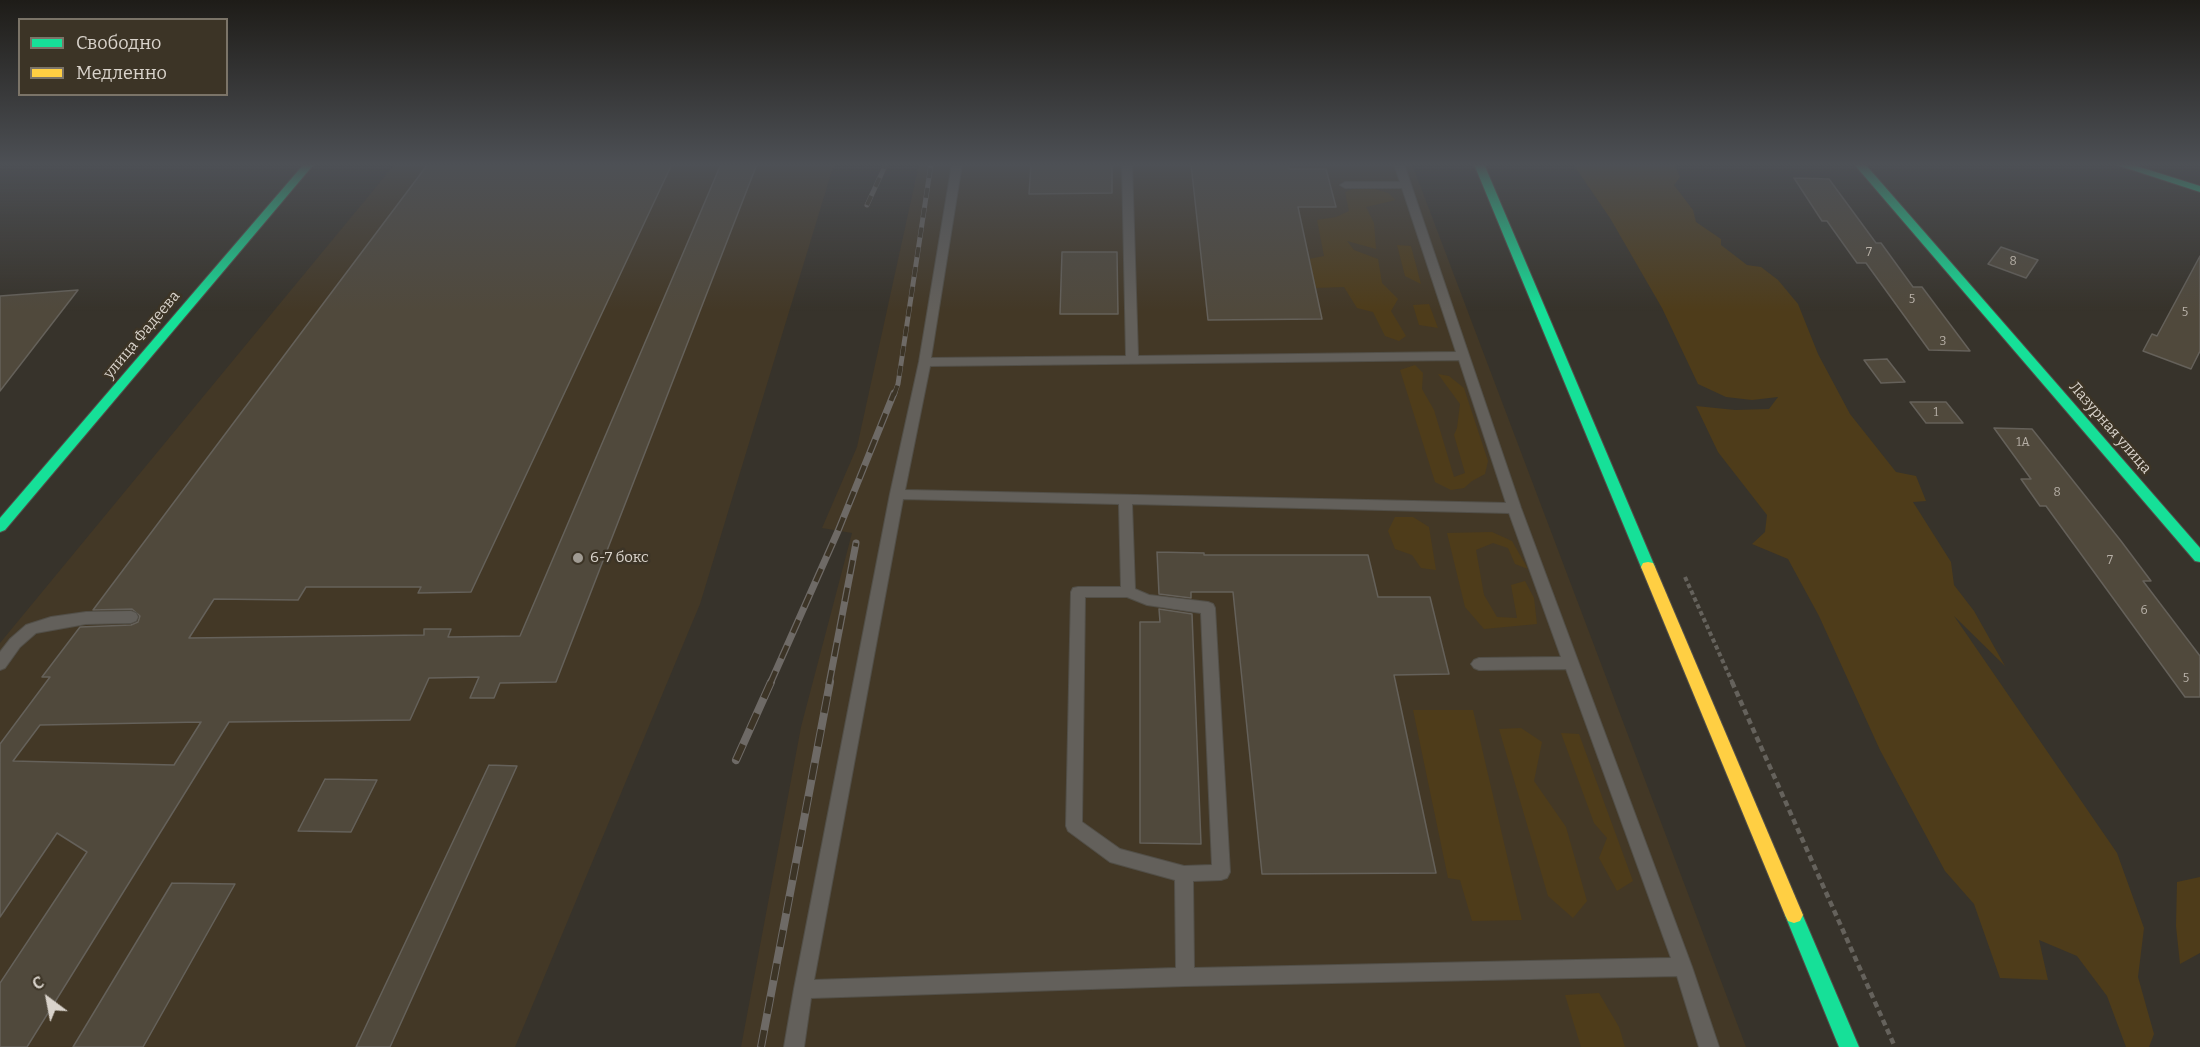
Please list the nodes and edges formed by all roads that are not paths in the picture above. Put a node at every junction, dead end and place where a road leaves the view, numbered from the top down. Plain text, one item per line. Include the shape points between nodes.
1 (267, 213) edge
2 (949, 213) edge
3 (1129, 213) edge
4 (1415, 213) edge
5 (1499, 213) edge
6 (1901, 213) edge
7 (1463, 356) junction
8 (1132, 360) junction
9 (925, 363) junction
10 (897, 494) junction
11 (1125, 499) junction
12 (1514, 508) junction
13 (0, 527) edge
14 (2200, 557) edge
15 (1128, 592) junction
16 (131, 617) dead end
17 (0, 663) edge
18 (1572, 663) junction
19 (1479, 664) dead end
20 (1184, 874) junction
21 (1683, 968) junction
22 (1185, 977) junction
23 (802, 989) junction
24 (794, 1047) edge
25 (1709, 1047) edge
26 (1849, 1047) edge

1 - 13 street, улица Фадеева
2 - 9 lane
3 - 8 lane
4 - 7 lane
5 - 26 street
6 - 14 street, Лазурная улица
7 - 8 lane
7 - 12 lane
8 - 9 lane
9 - 10 lane
10 - 11 lane
10 - 23 lane
11 - 12 lane
11 - 15 lane
12 - 18 lane
15 - 20 lane via 1147,600 1208,608 1221,872
15 - 20 lane via 1078,592 1074,826 1116,856
16 - 17 lane via 86,618 31,629
18 - 19 lane
18 - 21 lane
20 - 22 lane
21 - 22 lane
21 - 25 lane
22 - 23 lane
23 - 24 lane

